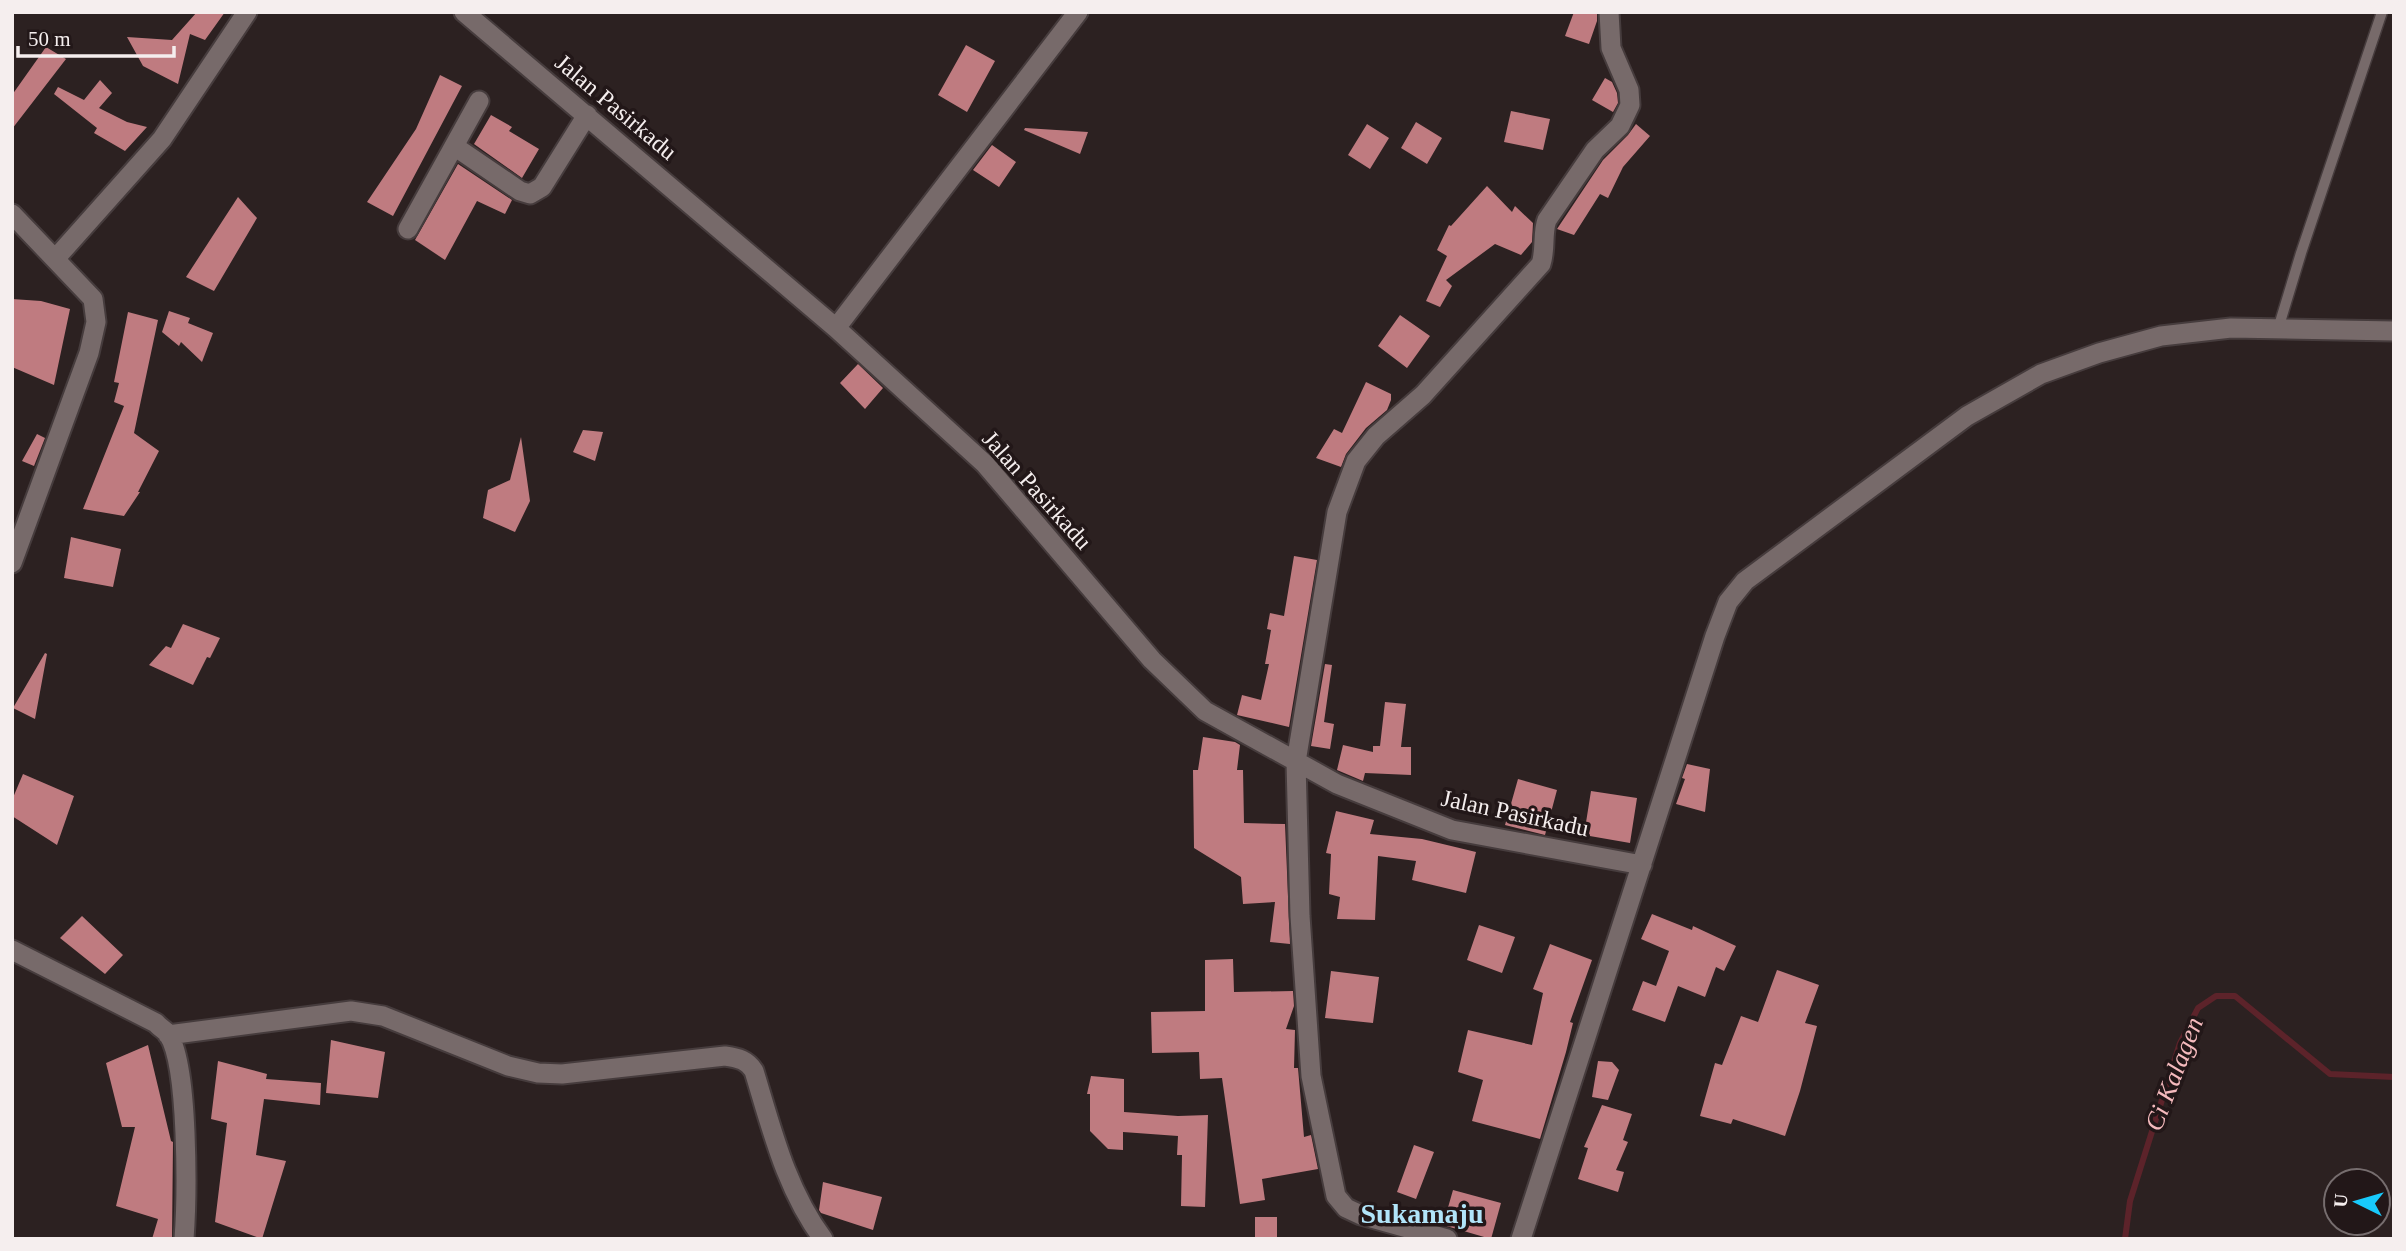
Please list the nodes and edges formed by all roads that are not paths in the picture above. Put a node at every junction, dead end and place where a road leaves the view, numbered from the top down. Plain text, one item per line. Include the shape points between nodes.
1 (247, 12) edge
2 (464, 12) edge
3 (1078, 12) edge
4 (1609, 12) edge
5 (2382, 12) edge
6 (479, 101) dead end
7 (587, 116) junction
8 (454, 146) junction
9 (12, 214) edge
10 (408, 229) dead end
11 (56, 258) junction
12 (836, 328) junction
13 (2278, 329) junction
14 (2394, 331) edge
15 (12, 563) edge
16 (1296, 762) junction
17 (1642, 865) junction
18 (12, 950) edge
19 (168, 1035) junction
20 (184, 1239) edge
21 (823, 1239) edge
22 (1447, 1239) edge
23 (1521, 1239) edge

1 - 11 street via 162,139
2 - 7 street, Jalan Pasirkadu
3 - 12 street
4 - 16 street via 1611,48 1631,96 1624,120 1595,150 1547,220 1541,264 1423,395 1376,436 1356,461 1346,484 1337,512
5 - 13 lane
6 - 8 street
7 - 8 street via 542,187 533,193 520,191
7 - 12 street, Jalan Pasirkadu
8 - 10 street
9 - 11 street
11 - 15 street via 93,299 96,322 89,353
12 - 16 street, Jalan Pasirkadu via 985,464 1152,660 1205,711
13 - 14 street
13 - 17 street via 2231,328 2161,336 2041,374 1967,416 1745,581 1728,603 1715,636
16 - 17 street, Jalan Pasirkadu via 1337,784 1452,830
16 - 22 street via 1311,1076 1336,1196 1346,1208 1361,1215
17 - 23 street
18 - 19 street via 156,1023
19 - 20 street via 182,1090
19 - 21 street via 351,1011 383,1016 508,1066 538,1073 737,1058 748,1062 754,1071 796,1196

